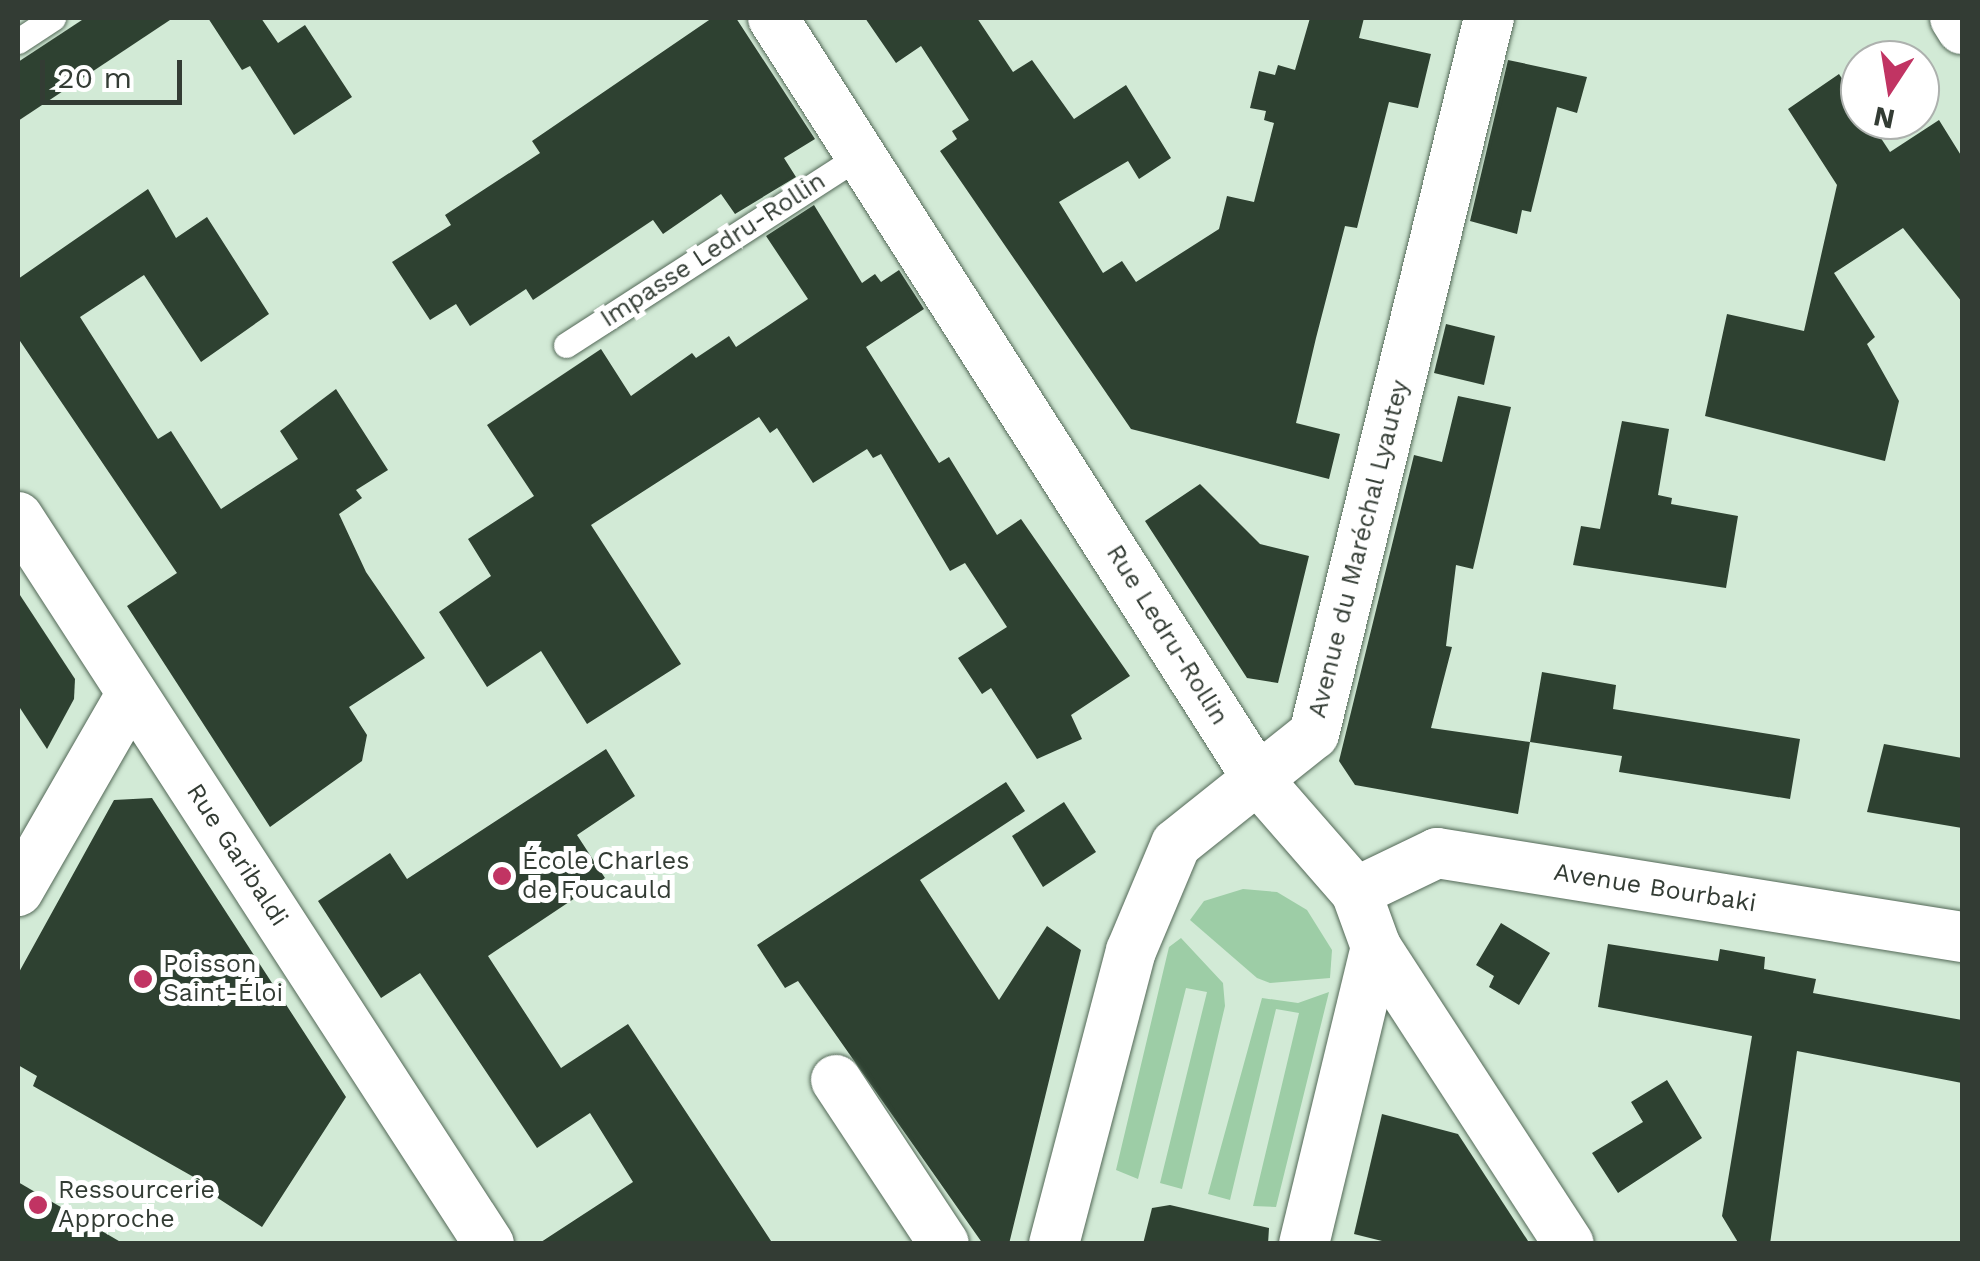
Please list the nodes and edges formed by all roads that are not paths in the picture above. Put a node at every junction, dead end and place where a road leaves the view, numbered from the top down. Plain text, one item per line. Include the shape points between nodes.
1 (53, 18) edge
2 (773, 18) edge
3 (1488, 18) edge
4 (1955, 18) edge
5 (1962, 30) edge
6 (18, 40) edge
7 (861, 154) junction
8 (566, 345) dead end
9 (18, 517) edge
10 (132, 693) junction
11 (1259, 780) junction
12 (18, 892) edge
13 (1356, 892) junction
14 (1962, 937) edge
15 (1376, 948) junction
16 (836, 1080) dead end
17 (489, 1244) edge
18 (944, 1244) edge
19 (1054, 1244) edge
20 (1304, 1244) edge
21 (1569, 1244) edge

1 - 6 lane
2 - 7 street, Rue Ledru-Rollin
3 - 11 street, Avenue du Maréchal Lyautey via 1314,734
4 - 5 street
7 - 8 lane, Impasse Ledru-Rollin
7 - 11 street, Rue Ledru-Rollin
9 - 10 street, Rue Garibaldi
10 - 12 street
10 - 17 street, Rue Garibaldi
11 - 13 street, Rue Ledru-Rollin
11 - 19 street, Avenue du Maréchal Lyautey via 1176,844 1131,951
13 - 14 street, Avenue Bourbaki via 1437,853
13 - 15 street, Rue Ledru-Rollin
15 - 20 street
15 - 21 street, Rue Ledru-Rollin
16 - 18 street

